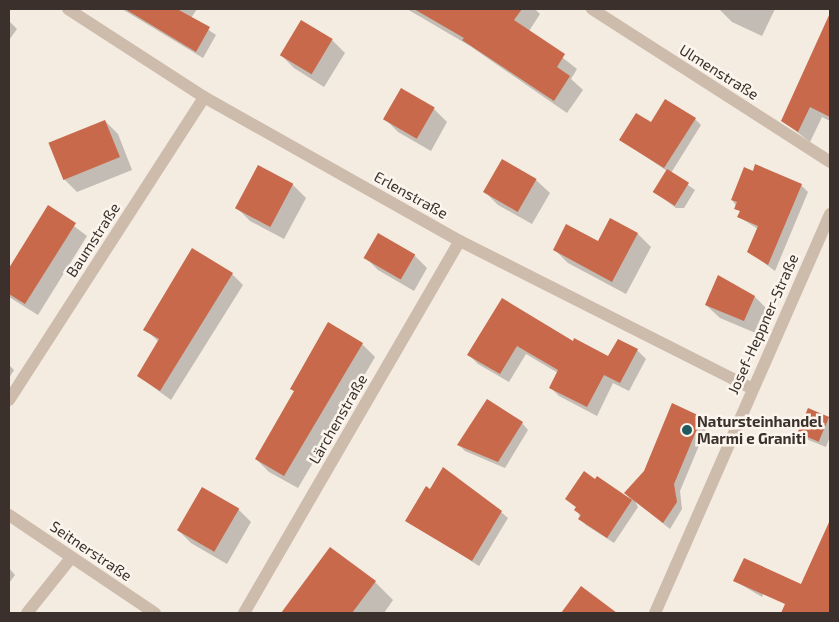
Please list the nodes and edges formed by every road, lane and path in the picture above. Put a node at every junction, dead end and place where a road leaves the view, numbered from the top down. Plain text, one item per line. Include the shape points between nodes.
1 (68, 9) edge
2 (592, 9) edge
3 (204, 97) junction
4 (830, 162) edge
5 (830, 214) edge
6 (460, 241) junction
7 (751, 388) junction
8 (9, 400) edge
9 (9, 515) edge
10 (71, 558) junction
11 (27, 613) edge
12 (154, 613) edge
13 (244, 613) edge
14 (655, 613) edge

1 - 3 street, Erlenstraße
2 - 4 street, Ulmenstraße
3 - 6 street, Erlenstraße
3 - 8 street, Baumstraße
5 - 7 street, Josef-Heppner-Straße
6 - 7 street, Erlenstraße
6 - 13 street, Lärchenstraße
7 - 14 street, Josef-Heppner-Straße
9 - 10 street, Seitnerstraße
10 - 11 street
10 - 12 street, Seitnerstraße

